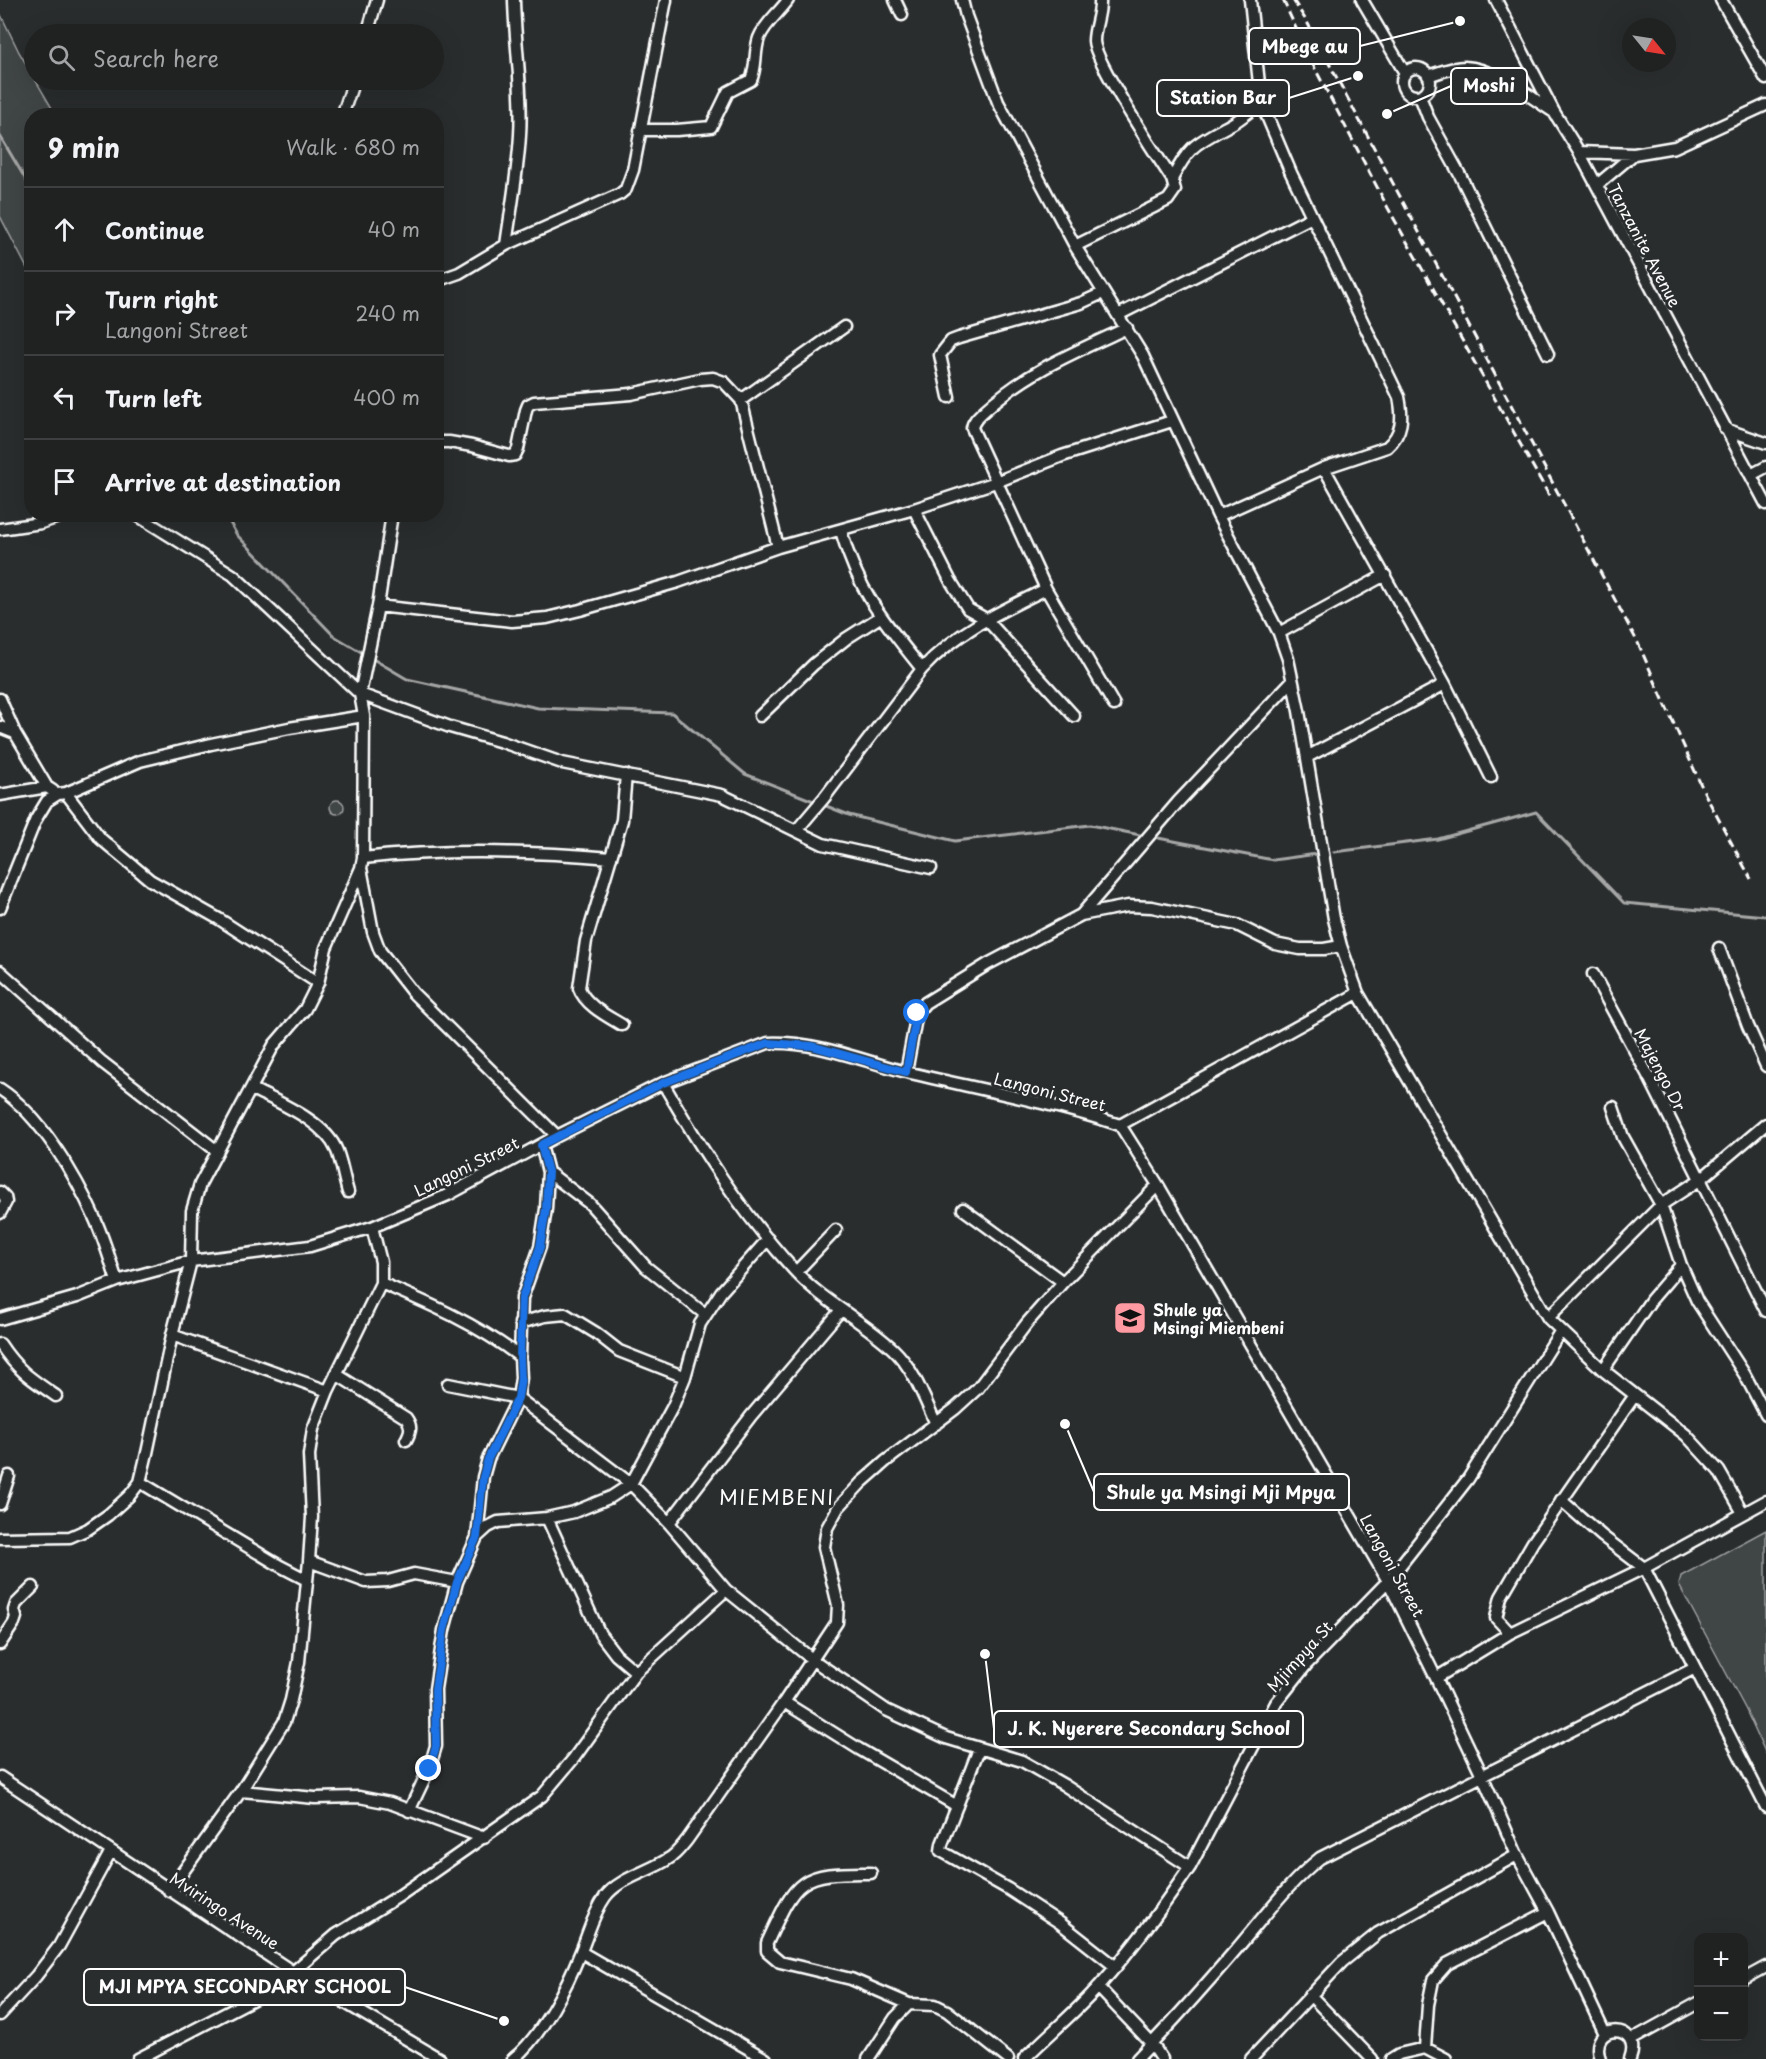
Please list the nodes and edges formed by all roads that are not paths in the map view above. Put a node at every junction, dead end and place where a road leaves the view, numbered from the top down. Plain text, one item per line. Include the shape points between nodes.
1 (377, 0) edge
2 (514, 0) edge
3 (666, 0) edge
4 (895, 0) edge
5 (962, 0) edge
6 (1100, 0) edge
7 (1250, 0) edge
8 (1362, 0) edge
9 (1496, 0) edge
10 (1721, 0) edge
11 (787, 1) edge
12 (902, 15) dead end
13 (370, 24) edge
14 (1406, 73) junction
15 (1428, 76) junction
16 (1766, 79) edge
17 (351, 90) edge
18 (1420, 96) junction
19 (1261, 102) junction
20 (1766, 105) edge
21 (345, 108) edge
22 (1554, 112) junction
23 (640, 130) junction
24 (1579, 152) junction
25 (1634, 154) junction
26 (1172, 179) junction
27 (1597, 186) junction
28 (1312, 217) junction
29 (506, 245) junction
30 (1076, 246) junction
31 (444, 278) edge
32 (1103, 293) junction
33 (1118, 315) junction
34 (844, 327) dead end
35 (1127, 328) junction
36 (1548, 354) dead end
37 (949, 397) dead end
38 (741, 400) junction
39 (1172, 421) junction
40 (1725, 429) junction
41 (444, 441) edge
42 (1766, 443) edge
43 (1766, 467) edge
44 (1324, 468) junction
45 (1751, 475) junction
46 (996, 483) junction
47 (1766, 504) edge
48 (914, 509) junction
49 (1218, 516) junction
50 (44, 522) edge
51 (148, 522) edge
52 (392, 522) edge
53 (0, 529) edge
54 (841, 531) junction
55 (778, 547) junction
56 (1385, 575) junction
57 (1046, 589) junction
58 (378, 606) junction
59 (880, 617) junction
60 (986, 619) junction
61 (1279, 633) junction
62 (922, 669) junction
63 (1292, 681) junction
64 (1445, 684) junction
65 (360, 694) junction
66 (0, 699) edge
67 (1114, 705) dead end
68 (364, 716) junction
69 (760, 716) dead end
70 (1074, 716) dead end
71 (0, 727) edge
72 (15, 733) junction
73 (1307, 757) junction
74 (626, 775) junction
75 (1491, 777) dead end
76 (47, 787) junction
77 (62, 794) junction
78 (0, 795) edge
79 (796, 831) junction
80 (611, 858) junction
81 (362, 863) junction
82 (931, 868) dead end
83 (0, 908) edge
84 (1081, 915) junction
85 (1341, 946) junction
86 (1719, 948) dead end
87 (0, 971) edge
88 (1593, 974) dead end
89 (318, 983) junction
90 (1358, 993) junction
91 (622, 1025) dead end
92 (1766, 1066) edge
93 (906, 1072) junction
94 (663, 1083) junction
95 (0, 1089) edge
96 (252, 1089) junction
97 (1613, 1107) dead end
98 (1766, 1124) edge
99 (1120, 1125) junction
100 (557, 1136) junction
101 (541, 1145) junction
102 (217, 1150) junction
103 (548, 1172) junction
104 (1701, 1179) junction
105 (1158, 1185) junction
106 (0, 1192) edge
107 (348, 1192) dead end
108 (1661, 1205) junction
109 (963, 1209) dead end
110 (0, 1213) edge
111 (372, 1227) junction
112 (836, 1230) dead end
113 (768, 1239) junction
114 (190, 1261) junction
115 (1681, 1265) junction
116 (796, 1272) junction
117 (117, 1281) junction
118 (1063, 1281) junction
119 (381, 1283) junction
120 (842, 1310) junction
121 (1766, 1311) edge
122 (706, 1315) junction
123 (0, 1318) edge
124 (1548, 1318) junction
125 (520, 1323) junction
126 (1560, 1332) junction
127 (172, 1335) junction
128 (0, 1344) edge
129 (520, 1357) junction
130 (1603, 1370) junction
131 (336, 1374) junction
132 (685, 1377) junction
133 (448, 1384) dead end
134 (328, 1391) junction
135 (1635, 1395) junction
136 (56, 1396) dead end
137 (518, 1398) junction
138 (1766, 1415) edge
139 (936, 1424) junction
140 (406, 1440) dead end
141 (9, 1476) dead end
142 (140, 1482) junction
143 (631, 1484) junction
144 (1561, 1500) junction
145 (1766, 1501) edge
146 (0, 1504) edge
147 (1743, 1513) junction
148 (547, 1518) junction
149 (669, 1523) junction
150 (477, 1537) junction
151 (0, 1538) edge
152 (309, 1561) junction
153 (1644, 1568) junction
154 (307, 1580) junction
155 (1388, 1581) junction
156 (457, 1582) junction
157 (33, 1587) dead end
158 (726, 1590) junction
159 (1510, 1633) junction
160 (0, 1644) edge
161 (813, 1659) junction
162 (1695, 1668) junction
163 (636, 1672) junction
164 (1437, 1678) junction
165 (784, 1702) junction
166 (979, 1749) junction
167 (1482, 1775) junction
168 (0, 1777) edge
169 (241, 1791) junction
170 (957, 1806) junction
171 (1766, 1807) edge
172 (409, 1811) junction
173 (484, 1838) junction
174 (111, 1851) junction
175 (1516, 1855) junction
176 (1190, 1867) junction
177 (871, 1873) dead end
178 (170, 1891) junction
179 (1548, 1912) junction
180 (581, 1952) junction
181 (1116, 1967) junction
182 (1766, 1967) edge
183 (292, 1972) junction
184 (1748, 1976) edge
185 (1098, 1987) junction
186 (1310, 1995) junction
187 (909, 2004) junction
188 (1694, 2005) edge
189 (0, 2015) edge
190 (1605, 2034) junction
191 (1631, 2040) junction
192 (1152, 2044) junction
193 (1425, 2048) junction
194 (138, 2059) edge
195 (440, 2059) edge
196 (513, 2059) edge
197 (766, 2059) edge
198 (868, 2059) edge
199 (1008, 2059) edge
200 (1024, 2059) edge
201 (1137, 2059) edge
202 (1162, 2059) edge
203 (1251, 2059) edge
204 (1372, 2059) edge
205 (1391, 2059) edge
206 (1446, 2059) edge
207 (1600, 2059) edge
208 (1630, 2059) edge

1 - 13 street
2 - 29 street via 520,135
3 - 23 street
4 - 12 street
5 - 30 street via 998,102
6 - 26 street via 1094,41 1097,52
7 - 19 street
8 - 14 street
9 - 22 street, Tanzanite Avenue
10 - 16 street
11 - 23 street via 759,38 753,77 728,93 711,127
14 - 15 street via 1418,68
14 - 18 street via 1402,81 1404,90 1411,96
15 - 18 street via 1429,88
15 - 22 street via 1467,67 1485,72
17 - 21 street
18 - 36 street
19 - 26 street via 1199,141
19 - 28 street
20 - 25 street via 1675,147
22 - 24 street, Tanzanite Avenue
23 - 29 street via 626,189
24 - 25 street
24 - 27 street, Tanzanite Avenue
25 - 27 street
26 - 30 street via 1175,190 1168,200
27 - 40 street, Tanzanite Avenue
28 - 33 street
28 - 44 street via 1399,397 1402,414 1399,431 1387,447
29 - 31 street
30 - 32 street
32 - 33 street
32 - 37 street via 951,341 940,355
33 - 35 street
34 - 38 street
35 - 39 street
35 - 46 street via 1047,365 975,420 972,428
38 - 41 street via 724,382 713,378 632,394 534,402 526,410 514,455
38 - 55 street
39 - 46 street via 1062,456
39 - 49 street
40 - 42 street
40 - 45 street, Tanzanite Avenue
43 - 45 street
44 - 49 street
44 - 56 street
45 - 47 street, Tanzanite Avenue
46 - 48 street
46 - 57 street
48 - 54 street
48 - 60 street via 968,609
49 - 61 street
50 - 53 street
51 - 65 street via 233,575
52 - 58 street
54 - 55 street
54 - 59 street via 858,580
55 - 58 street via 678,582 548,618 512,621
56 - 61 street
56 - 64 street
57 - 60 street
57 - 67 street
58 - 65 street
59 - 62 street
59 - 69 street via 814,664
60 - 62 street via 939,650
60 - 70 street
61 - 63 street
62 - 79 street
63 - 73 street
63 - 84 street via 1178,802
64 - 73 street
64 - 75 street
65 - 68 street
65 - 74 street via 562,763
66 - 72 street
68 - 77 street via 289,728 140,761
68 - 81 street
71 - 72 street
72 - 76 street
73 - 85 street
74 - 79 street via 722,795
74 - 80 street via 622,820
76 - 77 street
76 - 78 street
77 - 83 street via 47,801 36,819
77 - 89 street via 100,839 150,880
79 - 82 street via 823,844
80 - 81 street via 559,853 420,852
80 - 91 street via 586,941 579,988 594,1007
81 - 89 street via 326,948
81 - 100 street via 373,932 380,951 413,993
84 - 85 street via 1128,906 1152,906 1237,926 1275,944 1300,949
84 - 93 street via 988,964 925,1003 917,1013
85 - 90 street
86 - 92 street
87 - 102 street via 102,1062
88 - 104 street, Majengo Dr
89 - 96 street via 305,1009 274,1045
90 - 99 street
90 - 124 street
93 - 94 street, Langoni Street via 812,1046 768,1043
93 - 99 street, Langoni Street via 1040,1101
94 - 100 street, Langoni Street
94 - 113 street via 700,1147
95 - 117 street via 33,1117 53,1144 96,1219
96 - 102 street
96 - 107 street via 321,1130 336,1150
97 - 108 street via 1623,1137
98 - 104 street
99 - 105 street, Langoni Street
100 - 101 street, Langoni Street
101 - 103 street
101 - 111 street, Langoni Street via 448,1195
102 - 114 street via 192,1211
103 - 122 street via 590,1204 646,1267
103 - 125 street via 544,1232 522,1298
104 - 108 street
104 - 121 street, Majengo Dr
105 - 118 street
105 - 155 street, Langoni Street
106 - 110 street via 6,1202
108 - 115 street
108 - 124 street
109 - 118 street
111 - 114 street, Langoni Street via 310,1246
111 - 119 street via 381,1262
112 - 116 street
113 - 116 street
113 - 122 street
114 - 117 street, Langoni Street
114 - 127 street
115 - 130 street via 1651,1300
115 - 138 street via 1697,1301
116 - 120 street
117 - 123 street, Langoni Street via 77,1297
118 - 139 street via 978,1388
119 - 129 street via 453,1314 496,1338
119 - 131 street
120 - 139 street via 894,1350 916,1378
120 - 149 street via 751,1416
122 - 132 street
124 - 126 street
125 - 129 street
125 - 132 street via 565,1314 619,1351
126 - 130 street
126 - 155 street, Mjimpya St via 1482,1459
127 - 134 street
127 - 142 street
128 - 136 street via 28,1378
129 - 137 street
130 - 135 street
131 - 134 street
131 - 140 street via 406,1418 410,1423
132 - 143 street
133 - 137 street
134 - 152 street via 313,1429 309,1455
135 - 144 street
135 - 147 street via 1693,1442 1719,1471
137 - 143 street
137 - 150 street via 488,1459
139 - 161 street via 861,1483 826,1528 824,1547 838,1605 837,1622
141 - 146 street
142 - 151 street via 108,1515 70,1538
142 - 154 street
143 - 148 street via 574,1512
143 - 149 street
144 - 153 street
144 - 159 street via 1501,1597 1496,1618
145 - 147 street
147 - 153 street
148 - 150 street via 498,1522
148 - 163 street via 600,1634
149 - 158 street
150 - 156 street
152 - 154 street
152 - 156 street via 366,1582 414,1574
153 - 159 street
153 - 162 street
154 - 169 street via 291,1700 284,1722
155 - 164 street, Langoni Street
155 - 176 street, Mjimpya St via 1307,1664 1276,1704
156 - 172 street via 444,1630 435,1689 436,1746
157 - 160 street via 16,1604 14,1623
158 - 161 street
158 - 163 street
159 - 164 street
161 - 165 street
161 - 166 street via 886,1710
162 - 167 street
162 - 171 street
163 - 173 street via 550,1788
164 - 167 street, Langoni Street
165 - 170 street
165 - 180 street via 671,1858 608,1894 594,1913
166 - 170 street
166 - 176 street via 1022,1761
167 - 175 street, Langoni Street
167 - 192 street via 1320,1857 1299,1874
168 - 174 street, Mviringo Avenue
169 - 172 street via 315,1798 359,1797
169 - 178 street
170 - 181 street via 941,1851 1060,1923
172 - 173 street
173 - 183 street via 336,1935
174 - 178 street, Mviringo Avenue
174 - 189 street via 59,1946
175 - 179 street, Langoni Street
175 - 186 street via 1378,1933
176 - 181 street, Mjimpya St
177 - 187 street via 842,1872 810,1878 796,1887 767,1943 767,1951 780,1962 850,1980
178 - 183 street, Mviringo Avenue
179 - 190 street, Langoni Street
179 - 193 street via 1447,1964 1433,1980
180 - 196 street via 543,2026
180 - 197 street
181 - 185 street, Mjimpya St
182 - 184 street
183 - 194 street via 259,1996
183 - 195 street, Mviringo Avenue
185 - 192 street
185 - 200 street, Mjimpya St
186 - 203 street
186 - 204 street
187 - 198 street
187 - 199 street via 935,2005 947,2011
188 - 191 street
190 - 191 street via 1625,2033
190 - 207 street via 1597,2049
191 - 208 street via 1634,2049
192 - 201 street
192 - 202 street
193 - 205 street
193 - 206 street

